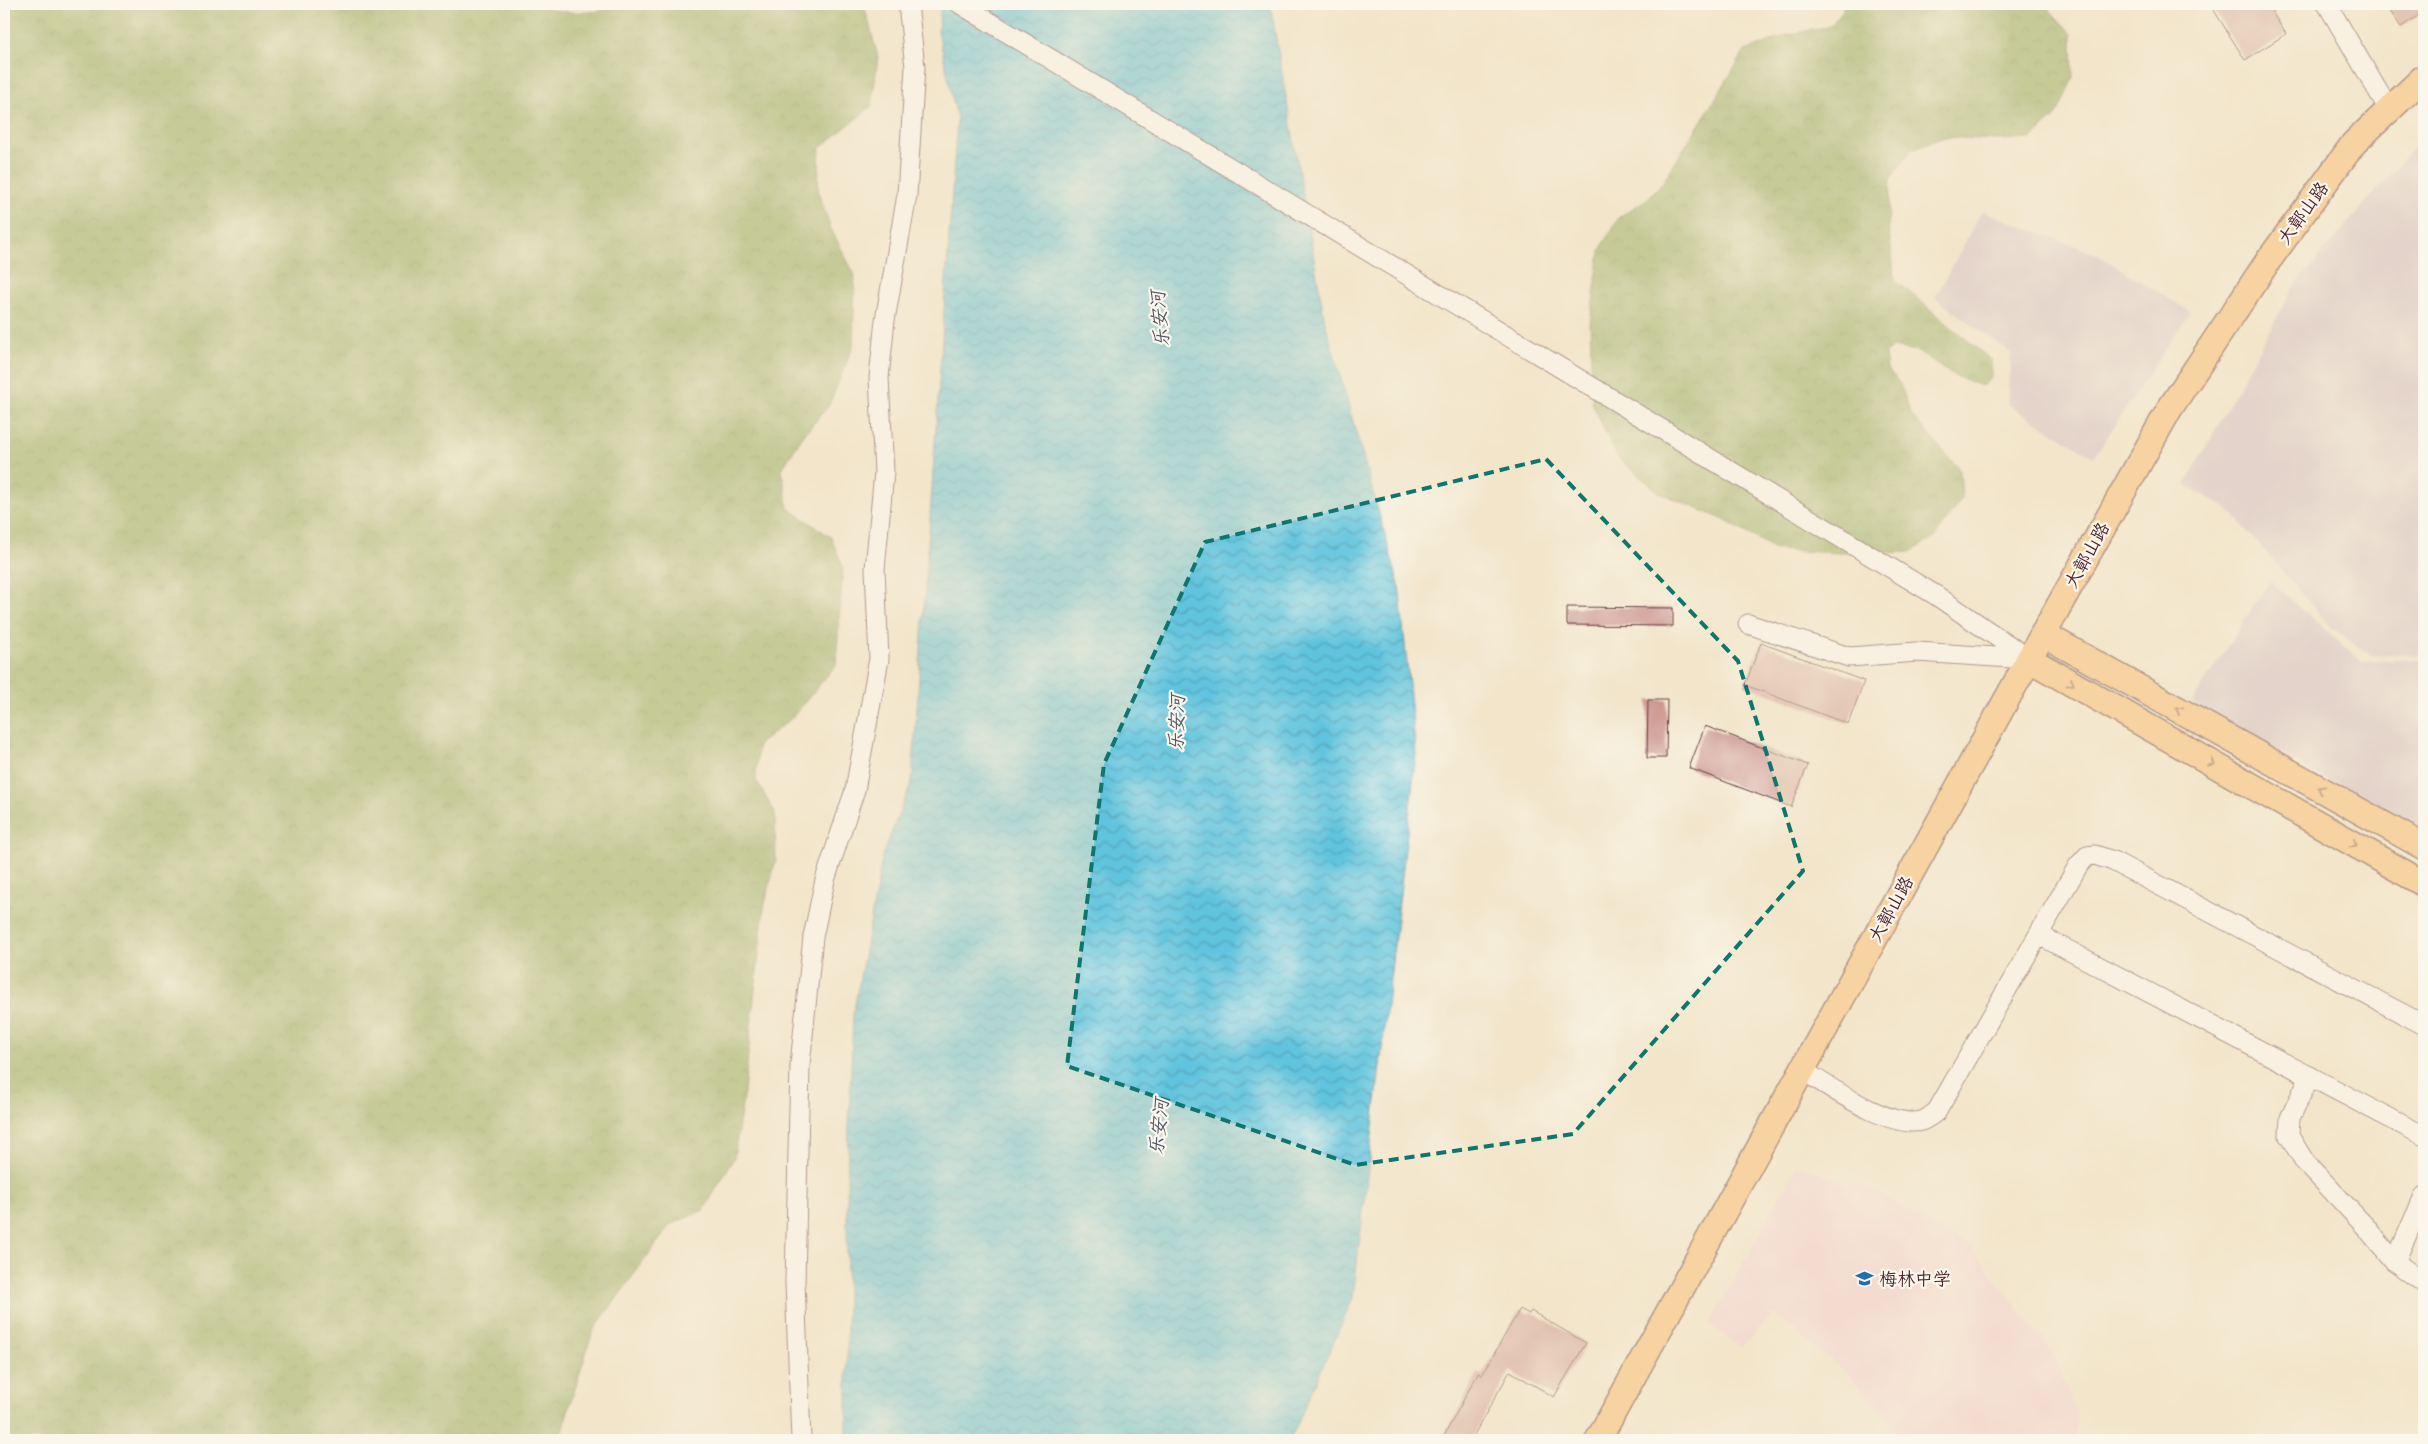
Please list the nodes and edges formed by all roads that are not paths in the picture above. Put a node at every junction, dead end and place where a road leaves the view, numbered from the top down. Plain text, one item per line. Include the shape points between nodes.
1 (908, 4) edge
2 (960, 4) edge
3 (2327, 4) edge
4 (2424, 77) edge
5 (2389, 110) junction
6 (1748, 624) dead end
7 (2043, 634) junction
8 (2029, 659) junction
9 (2424, 847) edge
10 (2424, 884) edge
11 (2039, 934) junction
12 (2424, 1025) edge
13 (1802, 1070) junction
14 (2310, 1076) junction
15 (2424, 1136) edge
16 (2424, 1196) edge
17 (2395, 1262) junction
18 (2424, 1283) edge
19 (801, 1440) edge
20 (1598, 1440) edge

1 - 19 street via 915,67 907,194 885,320 879,378 884,472 875,569 879,659 855,790 825,880 813,937 800,1065 795,1282
2 - 8 street via 1938,596
3 - 5 street
4 - 5 main road, 大鄣山路
5 - 7 main road, 大鄣山路 via 2354,143 2268,261 2170,408
6 - 8 street via 1849,656 1917,652
7 - 8 main road, 大鄣山路
9 -> 7 main road
8 -> 10 main road
8 - 13 main road, 大鄣山路
11 - 12 street via 2078,866 2087,856 2095,855 2114,861
11 - 13 street via 1938,1111 1921,1121 1904,1121 1857,1104
11 - 14 street
13 - 20 main road, 大鄣山路
14 - 15 street
14 - 17 street via 2290,1118 2289,1136 2305,1162
16 - 17 street
17 - 18 street

